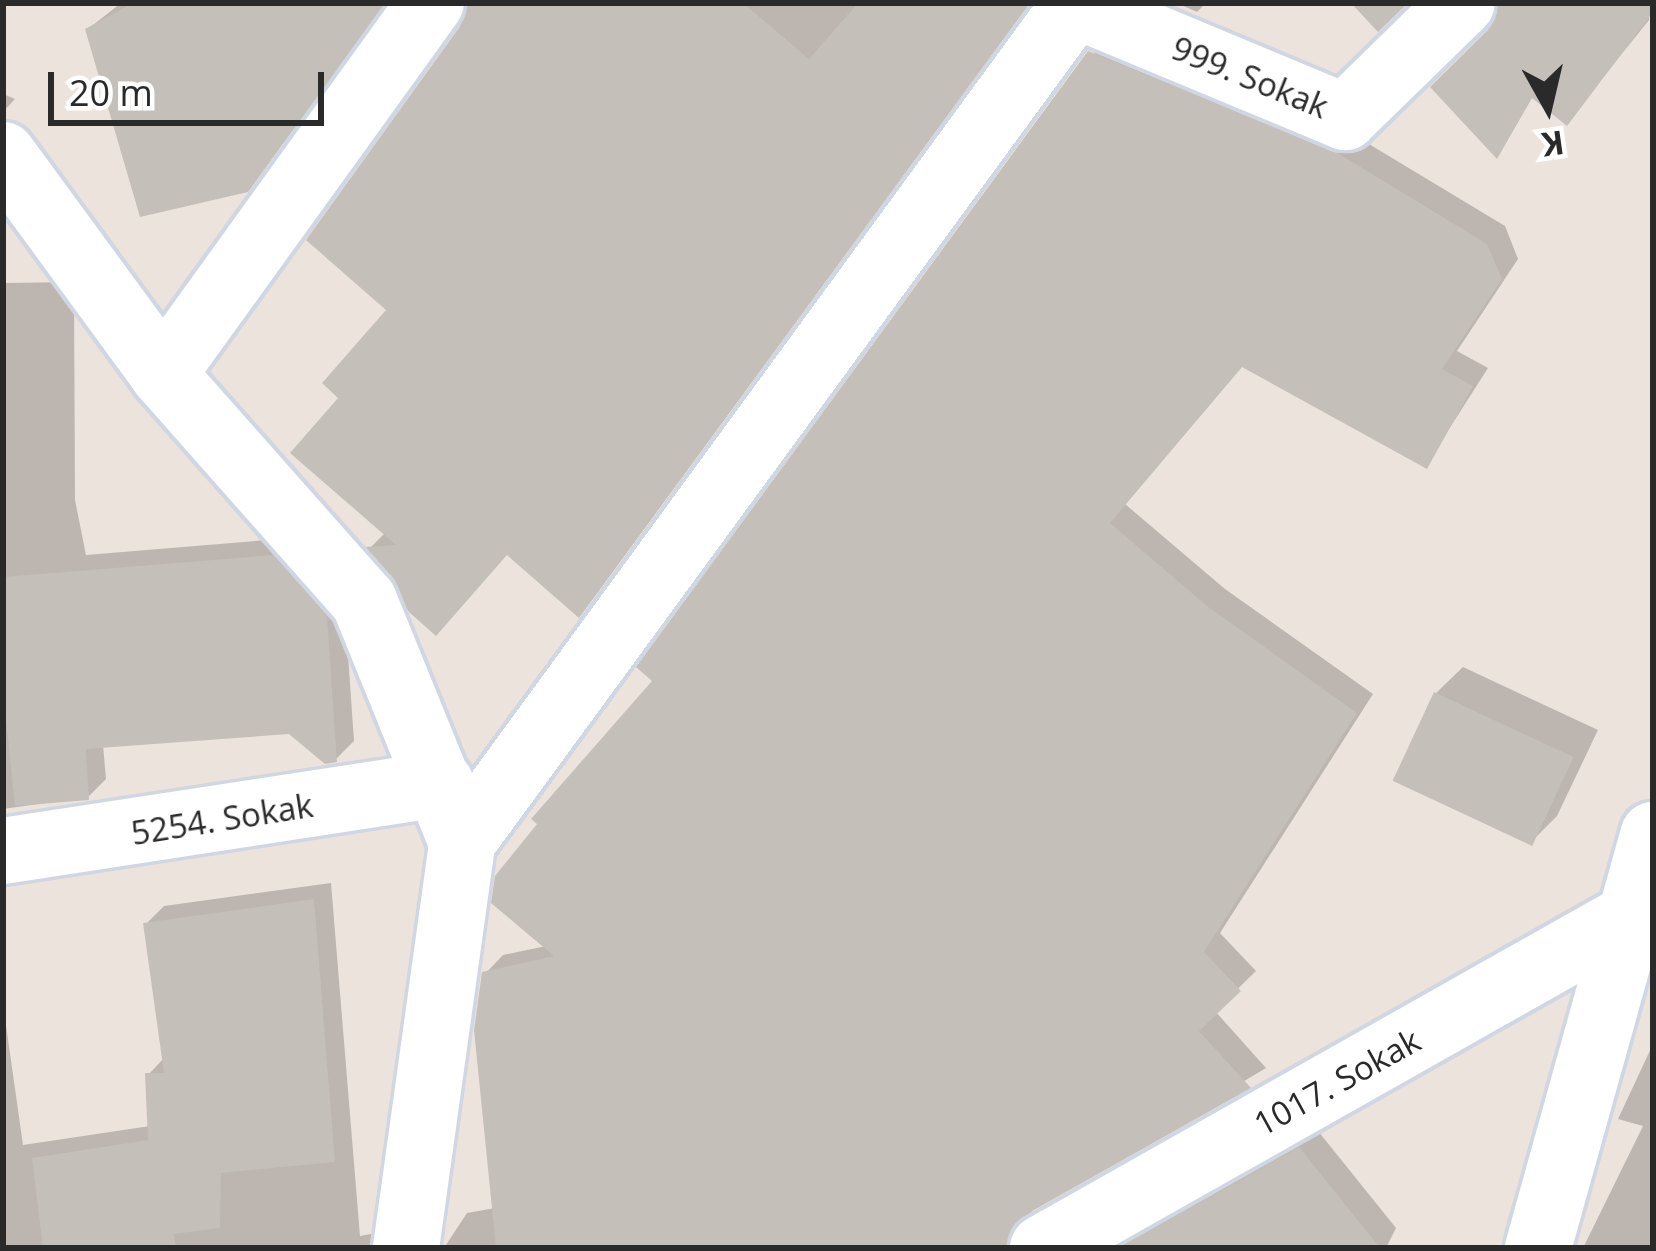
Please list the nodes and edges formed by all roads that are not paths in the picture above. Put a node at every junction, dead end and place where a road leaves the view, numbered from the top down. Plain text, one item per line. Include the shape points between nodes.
1 (431, 3) edge
2 (1462, 3) edge
3 (1074, 4) edge
4 (3, 155) edge
5 (163, 374) junction
6 (452, 813) junction
7 (1653, 835) edge
8 (3, 851) edge
9 (1631, 916) junction
10 (403, 1247) edge
11 (1043, 1248) edge
12 (1538, 1248) edge

1 - 5 street
2 - 3 street, 999. Sokak via 1346,116
3 - 6 street
4 - 5 street
5 - 6 street via 364,601
6 - 8 street, 5254. Sokak
6 - 10 street
7 - 9 street
9 - 11 street, 1017. Sokak
9 - 12 street

